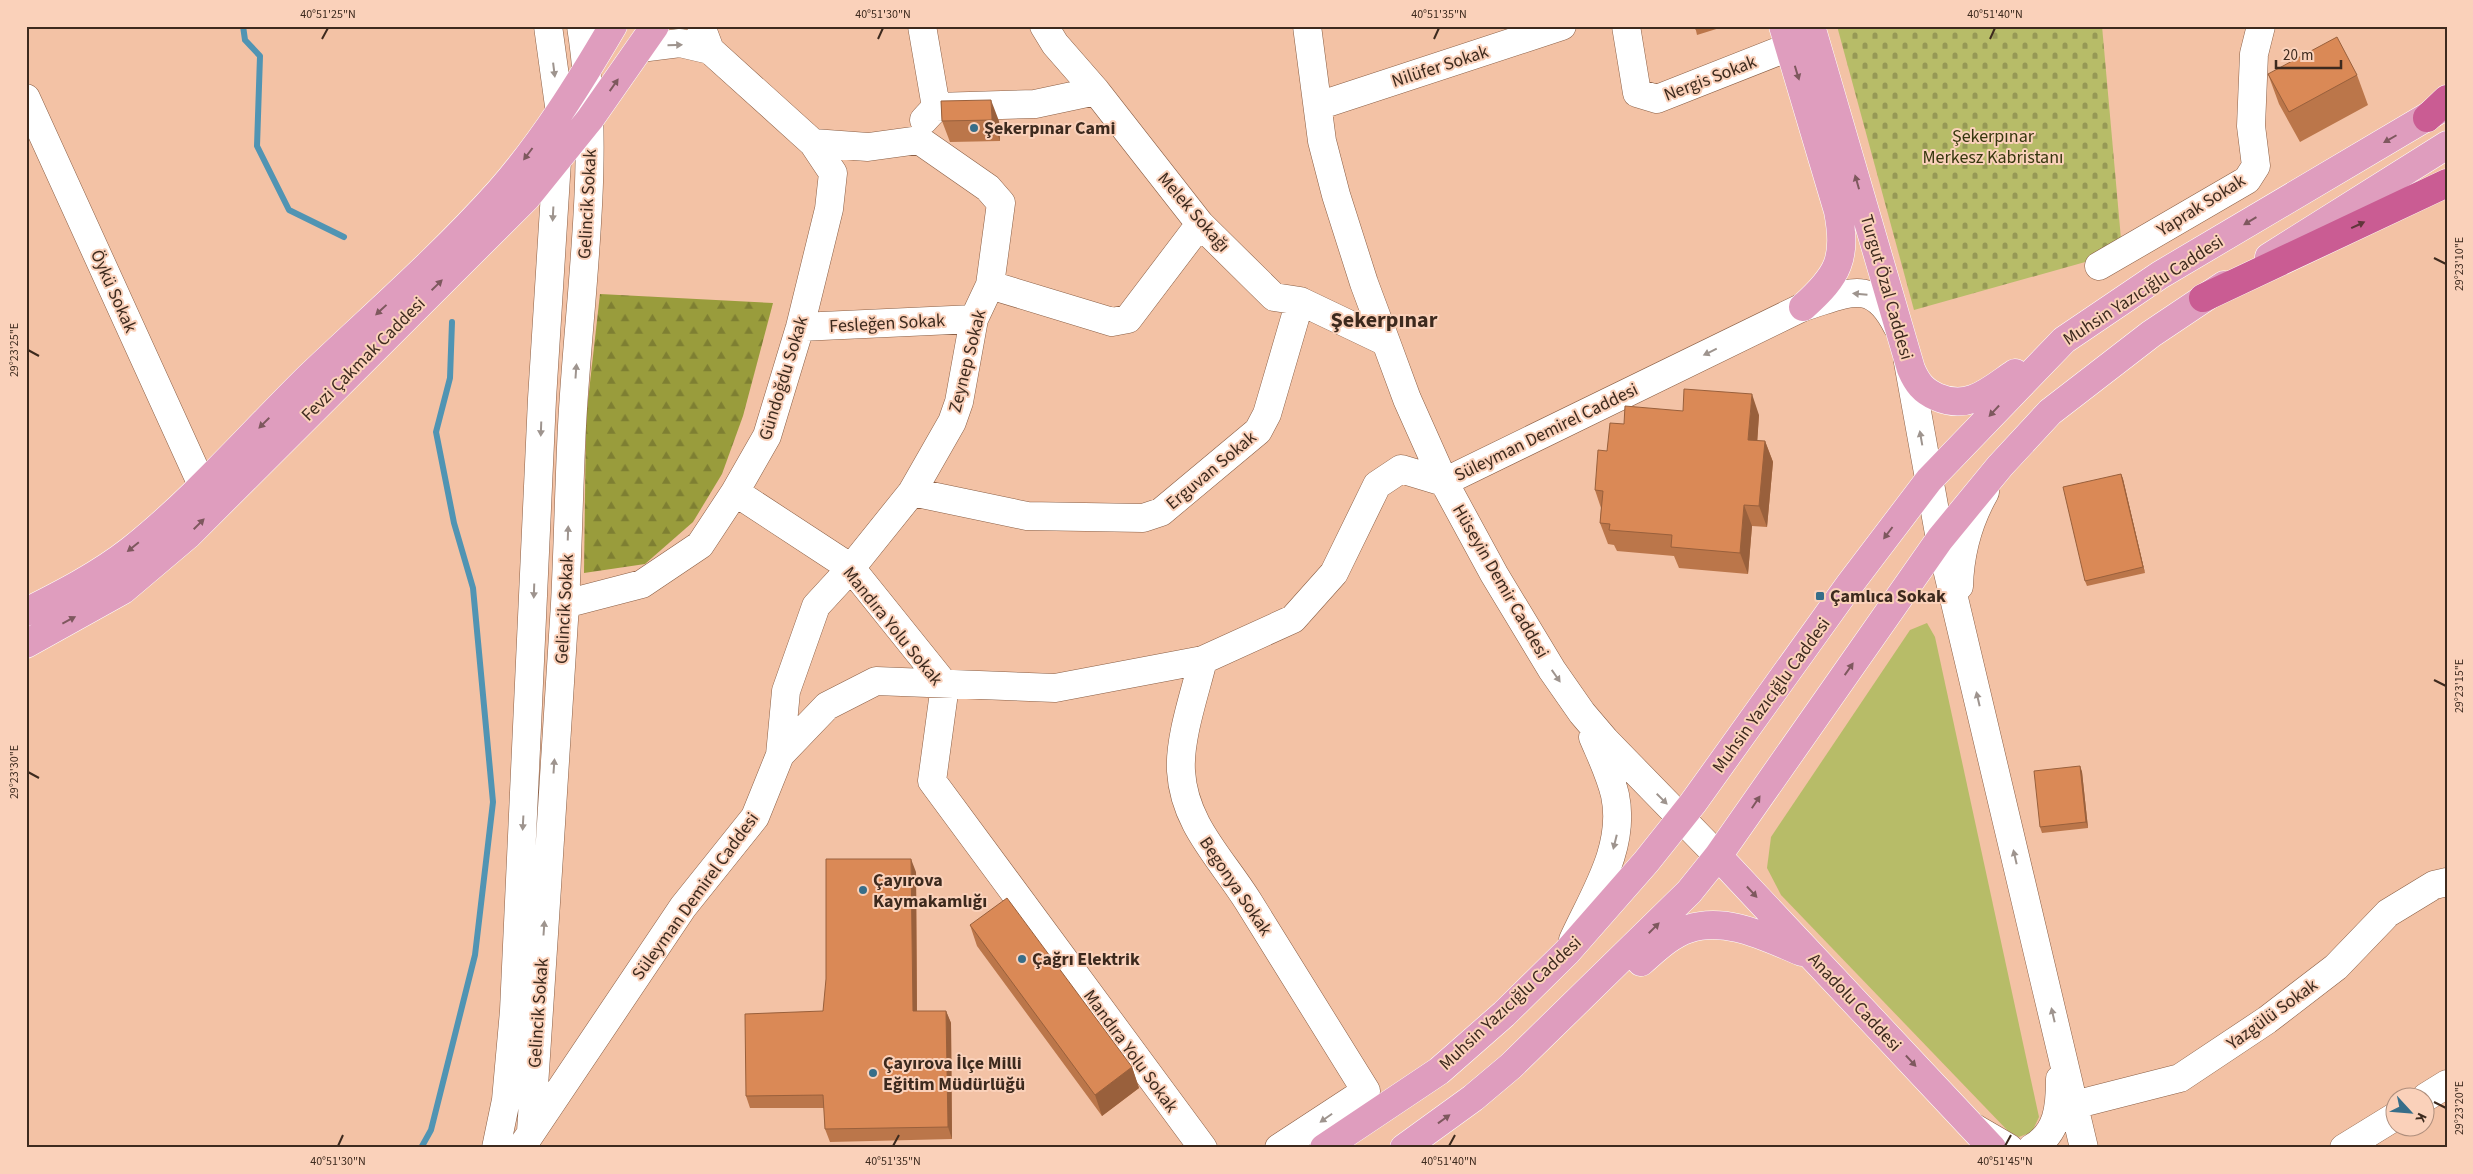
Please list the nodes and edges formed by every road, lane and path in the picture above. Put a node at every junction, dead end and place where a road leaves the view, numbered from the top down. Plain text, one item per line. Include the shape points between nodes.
1 (548, 26) edge
2 (581, 26) edge
3 (613, 26) edge
4 (922, 26) edge
5 (1044, 26) edge
6 (1306, 26) edge
7 (1562, 26) edge
8 (1626, 26) edge
9 (1811, 26) edge
10 (2261, 26) edge
11 (1786, 36) edge
12 (647, 37) edge
13 (705, 38) edge
14 (588, 69) junction
15 (1096, 91) junction
16 (26, 98) edge
17 (2447, 99) edge
18 (1318, 106) junction
19 (936, 107) junction
20 (2437, 112) edge
21 (560, 113) junction
22 (590, 119) junction
23 (919, 140) junction
24 (813, 143) junction
25 (2447, 145) edge
26 (556, 162) junction
27 (2441, 185) edge
28 (1200, 224) junction
29 (2099, 266) dead end
30 (990, 285) junction
31 (2203, 298) junction
32 (1300, 301) junction
33 (1803, 307) junction
34 (974, 319) junction
35 (800, 327) junction
36 (2064, 340) junction
37 (1386, 342) junction
38 (1904, 342) junction
39 (1497, 456) junction
40 (2000, 466) junction
41 (1929, 480) junction
42 (1444, 482) junction
43 (202, 485) junction
44 (735, 492) junction
45 (912, 492) junction
46 (1473, 536) junction
47 (1940, 539) junction
48 (850, 568) junction
49 (565, 604) junction
50 (26, 612) edge
51 (1959, 620) junction
52 (26, 644) edge
53 (1203, 660) junction
54 (945, 684) junction
55 (1582, 712) junction
56 (780, 755) junction
57 (1681, 818) junction
58 (1718, 856) junction
59 (2447, 882) edge
60 (1567, 952) junction
61 (1812, 956) junction
62 (2059, 1043) junction
63 (1512, 1066) junction
64 (2447, 1084) edge
65 (2436, 1091) edge
66 (2074, 1105) junction
67 (2386, 1122) edge
68 (1972, 1126) junction
69 (526, 1143) edge
70 (496, 1148) edge
71 (1203, 1148) edge
72 (1279, 1148) edge
73 (1324, 1148) edge
74 (1404, 1148) edge
75 (1992, 1148) edge
76 (2009, 1148) edge
77 (2032, 1148) edge
78 (2084, 1148) edge
79 (2344, 1148) edge

1 -> 21 street, Gelincik Sokak
2 - 14 street, Gelincik Sokak
3 - 14 main road, Fevzi Çakmak Caddesi
4 - 19 street
5 - 15 street, Melek Sokağı
6 - 18 street, Hüseyin Demir Caddesi
7 - 18 street, Nilüfer Sokak
8 - 11 street, Nergis Sokak via 1637,93 1656,99
38 -> 9 main road, Turgut Özal Caddesi
10 - 29 street, Yaprak Sokak via 2254,54 2251,126 2256,166 2247,180
11 -> 33 main road, Turgut Özal Caddesi via 1842,229 1838,264 1824,289
12 -> 13 street via 680,44
22 -> 12 main road, Fevzi Çakmak Caddesi
13 - 24 street, Gündoğdu Sokak
14 - 21 main road, Fevzi Çakmak Caddesi
14 - 22 street, Gelincik Sokak
15 - 19 street via 1035,104
15 - 28 street, Melek Sokağı
16 - 43 street, Öykü Sokak
17 - 20 highway
18 - 37 street, Hüseyin Demir Caddesi via 1322,141 1336,196
19 - 23 street via 920,125
20 -> 36 main road, Muhsin Yazıcığlu Caddesi via 2160,274
21 - 26 street, Gelincik Sokak
21 -> 43 main road, Fevzi Çakmak Caddesi via 500,191 442,252
22 - 26 main road, Fevzi Çakmak Caddesi
49 -> 22 street, Gelincik Sokak via 572,424 588,207
23 - 24 street via 868,146
23 - 30 street, Zeynep Sokak via 988,188 1001,203
24 - 35 street, Gündoğdu Sokak via 833,173 829,209
25 - 31 main road
52 -> 26 main road, Fevzi Çakmak Caddesi via 123,590 156,564 527,197
26 -> 70 street, Gelincik Sokak via 541,408 514,1011 506,1100
31 -> 27 highway
28 - 30 street via 1128,319 1112,322
28 - 32 street, Melek Sokağı via 1274,297
30 - 34 street, Zeynep Sokak
31 - 40 main road via 2050,412
32 - 37 street, Melek Sokağı
32 - 45 street, Erguvan Sokak via 1267,414 1258,431 1161,512 1144,518 1027,516
38 -> 33 street, Süleyman Demirel Caddesi via 1887,307 1871,295 1851,293
33 -> 39 street, Süleyman Demirel Caddesi
34 - 35 street, Fesleğen Sokak
34 - 45 street, Zeynep Sokak via 959,402 952,422
35 - 44 street, Gündoğdu Sokak via 767,436
36 - 38 main road, Turgut Özal Caddesi via 1980,396 1962,403 1945,401 1918,383
36 -> 41 main road, Muhsin Yazıcığlu Caddesi
37 - 42 street, Hüseyin Demir Caddesi
41 -> 38 street, Süleyman Demirel Caddesi
39 - 42 street, Süleyman Demirel Caddesi
39 - 46 street via 1475,475 1468,486 1466,512
40 - 47 main road
40 - 51 street via 1973,514 1964,539 1960,561
41 - 47 street, Süleyman Demirel Caddesi
41 -> 57 main road, Muhsin Yazıcığlu Caddesi
42 - 46 street, Hüseyin Demir Caddesi
42 - 53 street, Süleyman Demirel Caddesi via 1401,469 1377,485 1334,573 1293,619
43 -> 50 main road, Fevzi Çakmak Caddesi via 131,550
44 - 48 street, Mandıra Yolu Sokak
44 - 49 street, Gündoğdu Sokak via 700,545 642,584
45 - 48 street, Zeynep Sokak
46 -> 55 street, Hüseyin Demir Caddesi via 1552,670
47 - 51 street, Süleyman Demirel Caddesi
58 -> 47 main road
48 - 54 street, Mandıra Yolu Sokak
48 - 56 street, Zeynep Sokak via 816,606 786,691
69 -> 49 street, Gelincik Sokak
62 -> 51 street
53 - 54 street, Süleyman Demirel Caddesi via 1056,688
53 -> 72 street, Begonya Sokak via 1186,725 1181,770 1187,807 1207,845 1242,891 1366,1091
54 - 56 street, Süleyman Demirel Caddesi via 876,682 827,706
54 - 71 street, Mandıra Yolu Sokak via 932,781
55 -> 57 street, Hüseyin Demir Caddesi
55 -> 60 street via 1615,795 1617,836 1610,860
56 - 69 street, Süleyman Demirel Caddesi via 755,817 683,907
57 - 58 street, Hüseyin Demir Caddesi
57 - 60 main road, Muhsin Yazıcığlu Caddesi
58 -> 61 main road, Anadolu Caddesi
63 -> 58 main road via 1690,892
59 - 66 street, Yazgülü Sokak via 2434,885 2388,913 2336,966 2267,1020 2180,1078
60 - 73 main road, Muhsin Yazıcığlu Caddesi via 1439,1072
61 - 63 main road via 1734,926 1688,929 1670,938
61 -> 68 main road, Anadolu Caddesi
62 - 66 street
62 - 77 street via 2060,1102 2056,1121 2049,1134
74 -> 63 main road
64 - 65 street
66 - 78 street
67 - 79 street
68 - 75 main road, Anadolu Caddesi
68 - 76 street

